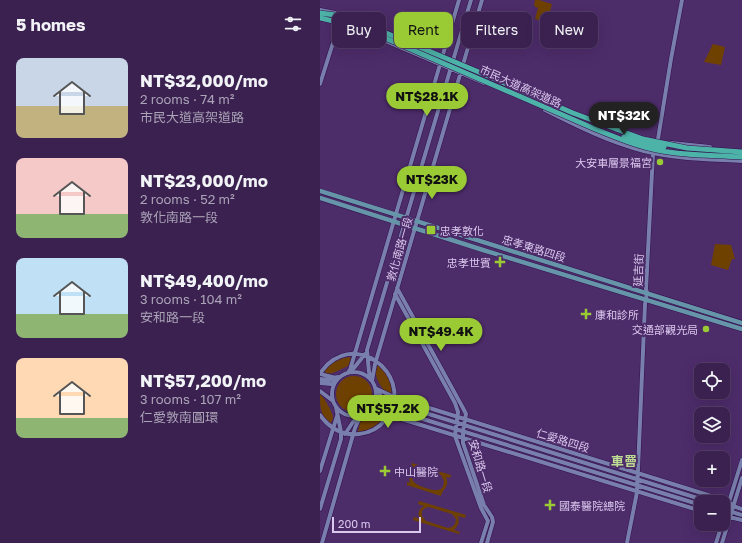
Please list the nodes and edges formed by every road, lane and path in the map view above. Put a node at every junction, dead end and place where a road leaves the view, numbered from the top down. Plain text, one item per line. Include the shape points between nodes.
1 (459, 0) edge
2 (470, 0) edge
3 (482, 0) edge
4 (682, 0) edge
5 (320, 12) edge
6 (332, 12) edge
7 (320, 18) edge
8 (320, 21) edge
9 (332, 23) edge
10 (386, 30) edge
11 (386, 42) edge
12 (332, 46) edge
13 (443, 55) junction
14 (453, 59) junction
15 (463, 63) junction
16 (440, 65) junction
17 (450, 69) junction
18 (460, 74) junction
19 (494, 76) junction
20 (502, 80) junction
21 (320, 84) edge
22 (490, 86) junction
23 (498, 90) junction
24 (554, 111) junction
25 (629, 133) junction
26 (637, 135) junction
27 (658, 141) junction
28 (625, 146) junction
29 (631, 147) junction
30 (653, 153) junction
31 (742, 154) edge
32 (742, 161) edge
33 (320, 191) edge
34 (320, 198) edge
35 (396, 215) junction
36 (407, 218) junction
37 (394, 221) junction
38 (417, 222) junction
39 (405, 225) junction
40 (415, 228) junction
41 (397, 288) junction
42 (646, 293) junction
43 (395, 294) junction
44 (646, 300) junction
45 (742, 323) edge
46 (742, 330) edge
47 (355, 354) junction
48 (366, 356) junction
49 (376, 361) junction
50 (350, 370) junction
51 (320, 374) edge
52 (346, 374) junction
53 (320, 379) edge
54 (337, 379) junction
55 (372, 381) junction
56 (320, 384) edge
57 (376, 389) junction
58 (320, 391) edge
59 (394, 397) junction
60 (333, 402) junction
61 (393, 405) junction
62 (336, 407) junction
63 (320, 415) edge
64 (363, 415) junction
65 (389, 415) junction
66 (337, 416) junction
67 (458, 417) junction
68 (465, 419) junction
69 (457, 424) junction
70 (464, 426) junction
71 (333, 428) junction
72 (456, 429) junction
73 (463, 432) junction
74 (343, 433) junction
75 (354, 434) junction
76 (456, 436) junction
77 (463, 438) junction
78 (742, 460) edge
79 (320, 471) edge
80 (638, 473) junction
81 (742, 478) edge
82 (638, 479) junction
83 (637, 486) junction
84 (637, 492) junction
85 (707, 495) edge
86 (694, 497) edge
87 (730, 499) edge
88 (694, 503) edge
89 (730, 503) edge
90 (733, 506) junction
91 (320, 509) edge
92 (694, 509) edge
93 (742, 509) edge
94 (731, 514) junction
95 (742, 515) edge
96 (742, 520) edge
97 (720, 531) edge
98 (322, 543) edge
99 (481, 543) edge
100 (487, 543) edge
101 (627, 543) edge
102 (716, 543) edge
103 (722, 543) edge

1 - 13 main road, 敦化南路一段
2 - 14 main road, 敦化南路一段
3 - 15 main road, 敦化南路一段
4 - 27 main road, 延吉街
5 - 6 main road
5 - 31 highway, 市民大道高架道路, bridge via 367,25 572,113 643,139 687,148
7 - 24 highway, 市民大道高架道路, bridge via 371,32
8 - 9 main road
10 - 13 main road
11 - 16 main road
12 - 21 main road
13 - 14 main road
13 - 16 main road, 敦化南路一段
14 - 15 main road
14 - 17 main road, 敦化南路一段
15 - 18 main road, 敦化南路一段
15 - 19 main road
16 - 17 main road
16 - 35 main road, 敦化南路一段
17 - 18 main road
17 - 36 main road, 敦化南路一段
18 - 22 main road
18 - 38 main road, 敦化南路一段
19 - 20 main road
19 - 22 main road via 494,84
20 - 23 main road via 496,85
20 - 25 main road
22 - 23 main road
23 - 28 main road
24 - 31 highway, bridge via 637,141 691,151
24 - 31 highway, 市民大道高架道路, bridge via 644,147 677,153
25 - 26 main road
25 - 28 main road via 631,135 628,145
26 - 27 main road
26 - 29 main road via 633,136
27 - 30 main road, 延吉街
27 - 31 main road
28 - 29 main road
29 - 30 main road
30 - 32 main road via 684,158
30 - 42 main road, 延吉街
33 - 35 main road, 忠孝東路四段
34 - 37 main road, 忠孝東路四段
35 - 36 main road, 忠孝東路四段
35 - 37 main road, 敦化南路一段
36 - 38 main road, 忠孝東路四段
36 - 39 main road, 敦化南路一段
37 - 39 main road, 忠孝東路四段
37 - 47 main road, 敦化南路一段
38 - 40 main road, 敦化南路一段
38 - 42 main road, 忠孝東路四段
39 - 40 main road, 忠孝東路四段
39 - 48 main road, 敦化南路一段
40 - 41 main road, 敦化南路一段
40 - 44 main road, 忠孝東路四段
41 - 43 main road, 敦化南路一段
41 - 68 main road, 安和路一段 via 464,408
42 - 44 main road, 延吉街
42 - 45 main road, 忠孝東路四段
43 - 49 main road, 敦化南路一段
43 - 67 main road, 安和路一段 via 455,403
44 - 46 main road, 忠孝東路四段
44 - 80 main road, 延吉街
47 - 48 main road
47 - 50 main road, 敦化南路一段
47 - 51 main road via 334,360
48 - 49 main road
48 - 50 main road, 敦化南路一段
48 - 55 main road
49 - 55 main road, 敦化南路一段
49 - 59 main road via 390,376 394,386
50 - 52 main road, 敦化南路一段
51 - 54 main road
52 - 54 main road
52 - 55 main road via 357,372
53 - 54 main road
54 - 56 main road via 331,384
54 - 60 main road via 332,392
55 - 57 main road
57 - 59 main road, 仁愛路四段
57 - 61 main road, 仁愛路四段 via 382,399
57 - 64 main road via 375,404
58 - 60 main road
59 - 61 main road
59 - 67 main road, 仁愛路四段
60 - 62 main road
61 - 65 main road
61 - 69 main road, 仁愛路四段
61 - 72 main road, 仁愛路四段 via 397,410
62 - 64 main road via 350,416
62 - 66 main road
63 - 71 main road
64 - 65 main road via 373,412
64 - 74 main road
64 - 75 main road
65 - 75 main road via 374,429
65 - 76 main road
66 - 71 main road
66 - 74 main road
67 - 68 main road, 仁愛路四段
67 - 69 main road, 安和路一段
68 - 70 main road, 安和路一段
68 - 80 main road, 仁愛路四段
69 - 70 main road, 仁愛路四段
69 - 72 main road, 安和路一段
70 - 73 main road, 安和路一段
70 - 82 main road, 仁愛路四段
71 - 74 main road
71 - 79 main road
72 - 73 main road, 仁愛路四段
72 - 76 main road, 安和路一段
73 - 77 main road, 安和路一段
73 - 83 main road, 仁愛路四段
74 - 75 main road
74 - 91 main road
75 - 98 main road
76 - 77 main road
76 - 99 main road, 安和路一段 via 481,508 488,520
77 - 84 main road
77 - 100 main road, 安和路一段 via 484,505 493,522
78 - 87 main road
80 - 82 main road, 延吉街
80 - 85 main road, 仁愛路四段
81 - 90 main road
82 - 83 main road, 延吉街
82 - 86 main road, 仁愛路四段
83 - 84 main road, 延吉街
83 - 88 main road, 仁愛路四段
84 - 92 main road
84 - 101 main road, 延吉街
89 - 90 main road, 仁愛路四段
90 - 93 main road, 仁愛路四段
90 - 94 main road
94 - 95 main road
94 - 96 main road
94 - 103 main road
97 - 102 main road

